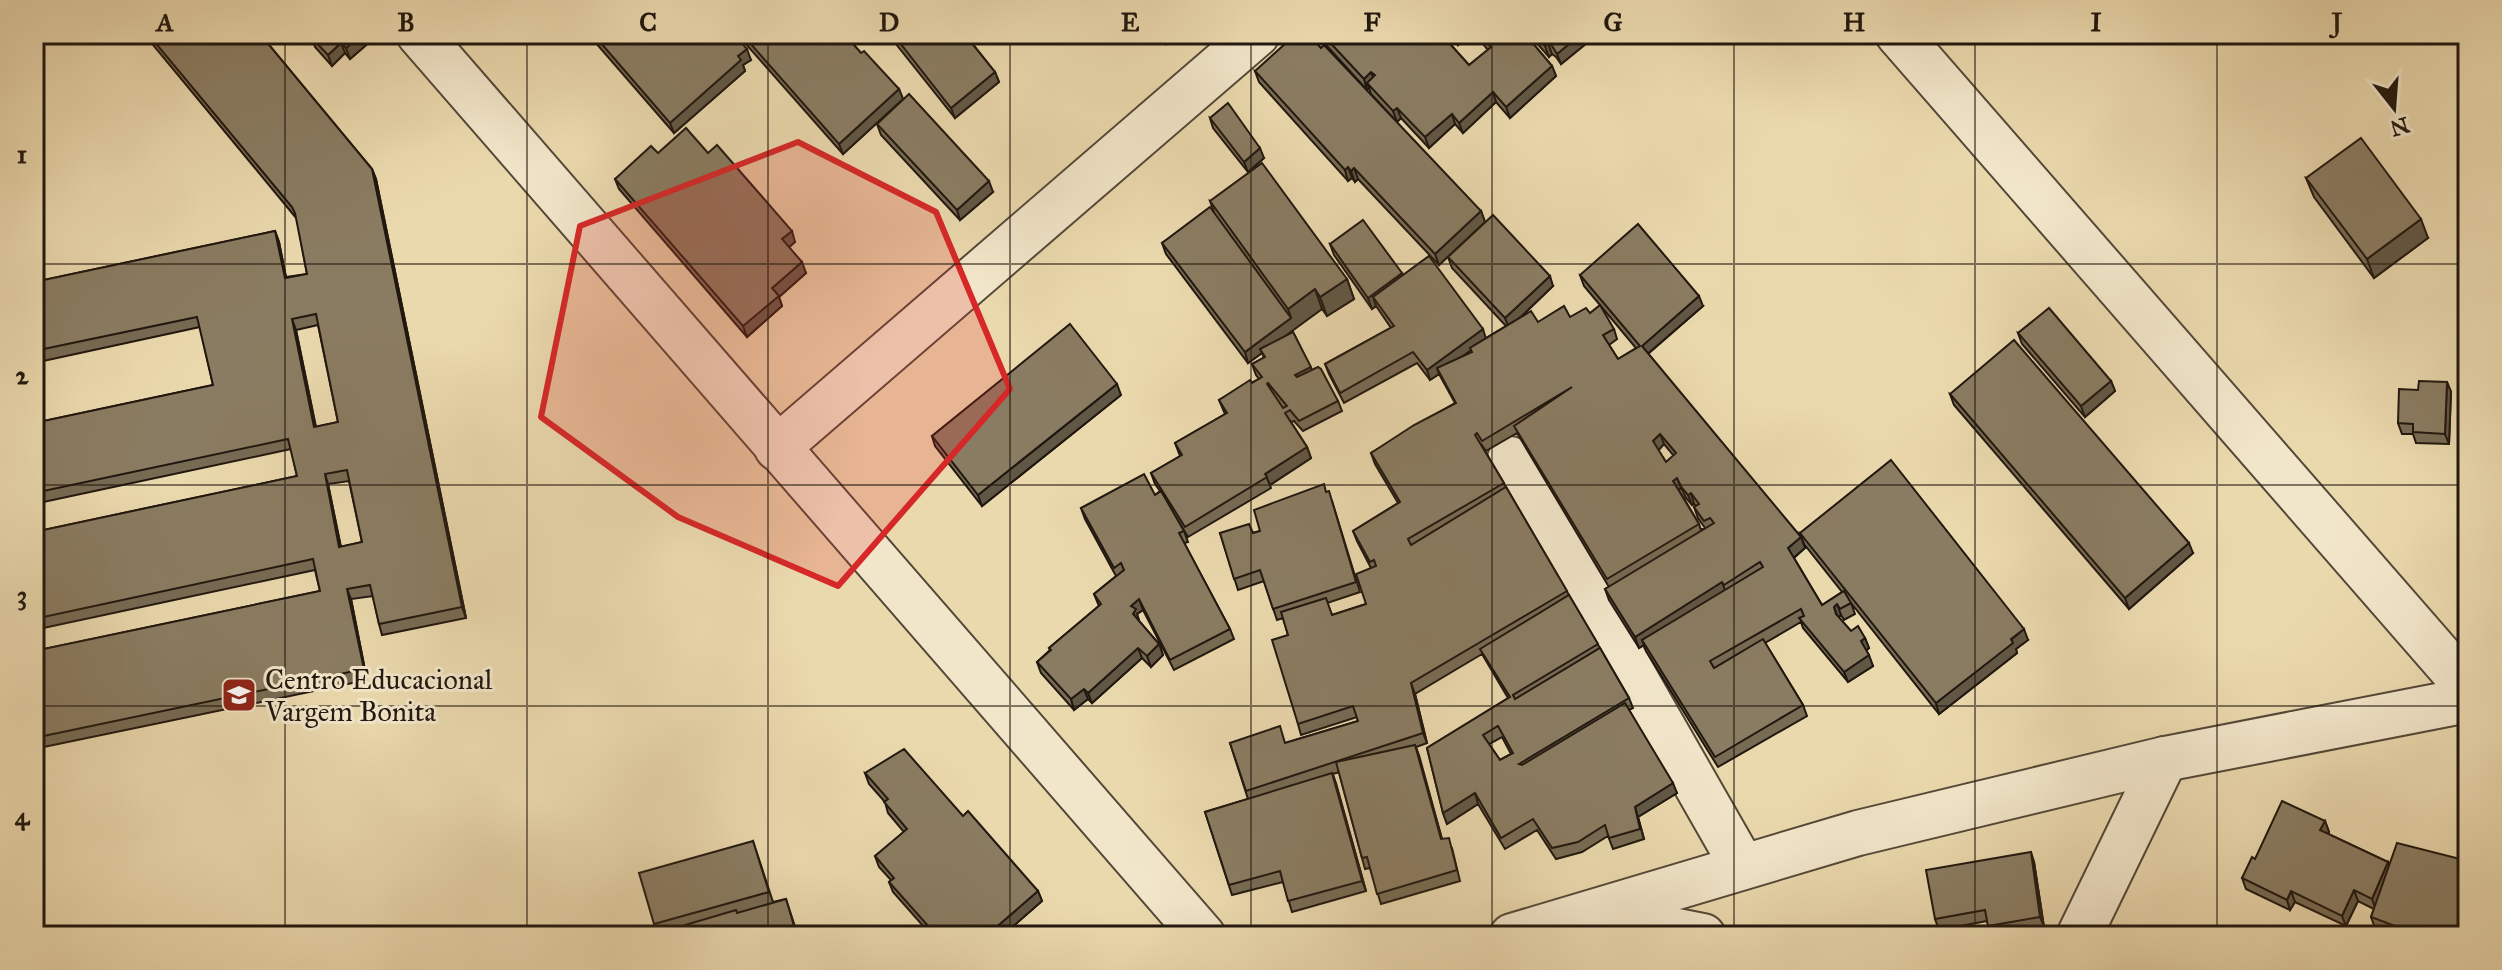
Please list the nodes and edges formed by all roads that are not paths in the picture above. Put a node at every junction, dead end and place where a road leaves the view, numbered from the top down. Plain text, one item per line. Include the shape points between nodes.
1 (419, 34) edge
2 (1257, 34) edge
3 (1898, 34) edge
4 (777, 448) junction
5 (1510, 459) dead end
6 (2468, 688) edge
7 (2468, 700) edge
8 (2165, 759) junction
9 (1743, 867) junction
10 (1589, 913) junction
11 (1203, 936) edge
12 (1512, 936) edge
13 (1703, 936) edge
14 (2079, 936) edge

1 - 4 street
2 - 4 street
3 - 6 street
4 - 11 street
5 - 9 street
7 - 8 street
8 - 9 street via 1858,833
8 - 14 street
9 - 10 street
10 - 12 street
10 - 13 street

